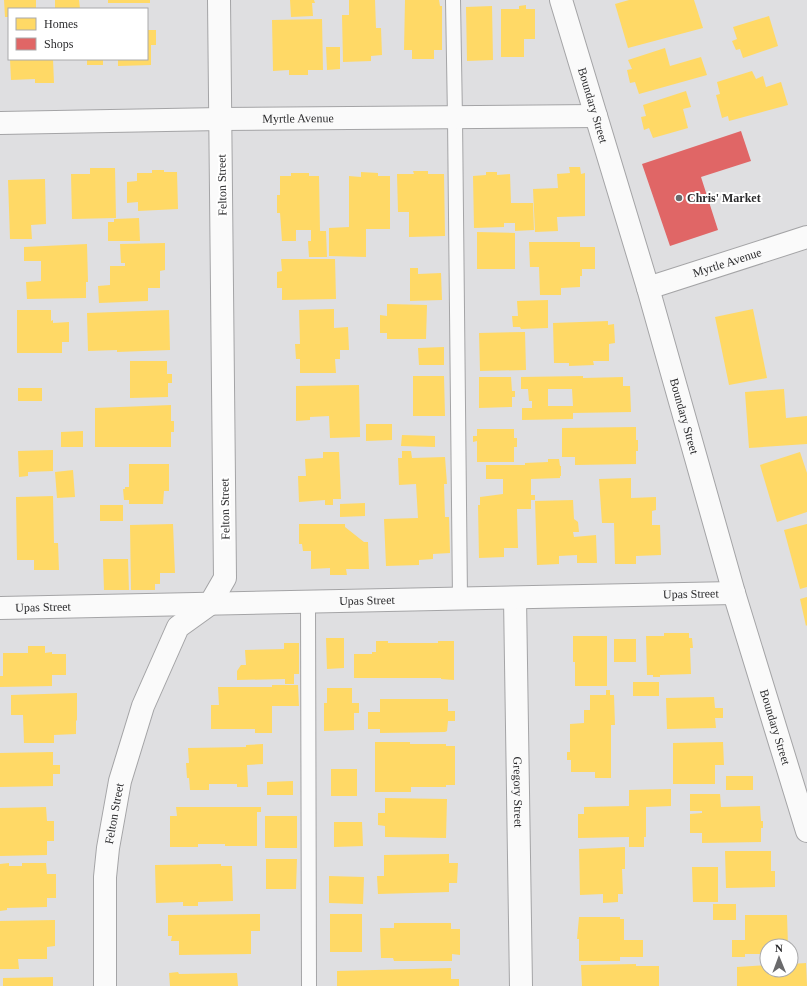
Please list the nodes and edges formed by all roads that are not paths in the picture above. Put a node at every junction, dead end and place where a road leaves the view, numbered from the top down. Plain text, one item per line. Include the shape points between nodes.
1 (219, 0) edge
2 (453, 0) edge
3 (561, 0) edge
4 (596, 116) junction
5 (455, 118) junction
6 (221, 119) junction
7 (0, 124) edge
8 (807, 237) edge
9 (648, 288) junction
10 (734, 594) junction
11 (515, 598) junction
12 (460, 599) junction
13 (308, 602) junction
14 (210, 604) junction
15 (0, 608) edge
16 (807, 831) edge
17 (105, 986) edge
18 (309, 986) edge
19 (521, 986) edge

1 - 6 street, Felton Street
2 - 5 lane
3 - 4 street, Boundary Street
4 - 5 street, Myrtle Avenue
4 - 9 street, Boundary Street
5 - 6 street, Myrtle Avenue
5 - 12 lane
6 - 7 street, Myrtle Avenue
6 - 14 street, Felton Street via 225,578
8 - 9 street, Myrtle Avenue
9 - 10 street, Boundary Street
10 - 11 street, Upas Street
10 - 16 street, Boundary Street
11 - 12 street, Upas Street
11 - 19 street, Gregory Street
12 - 13 street, Upas Street
13 - 14 street, Upas Street
13 - 18 lane
14 - 15 street, Upas Street
14 - 17 street, Felton Street via 178,627 143,706 120,781 105,876

